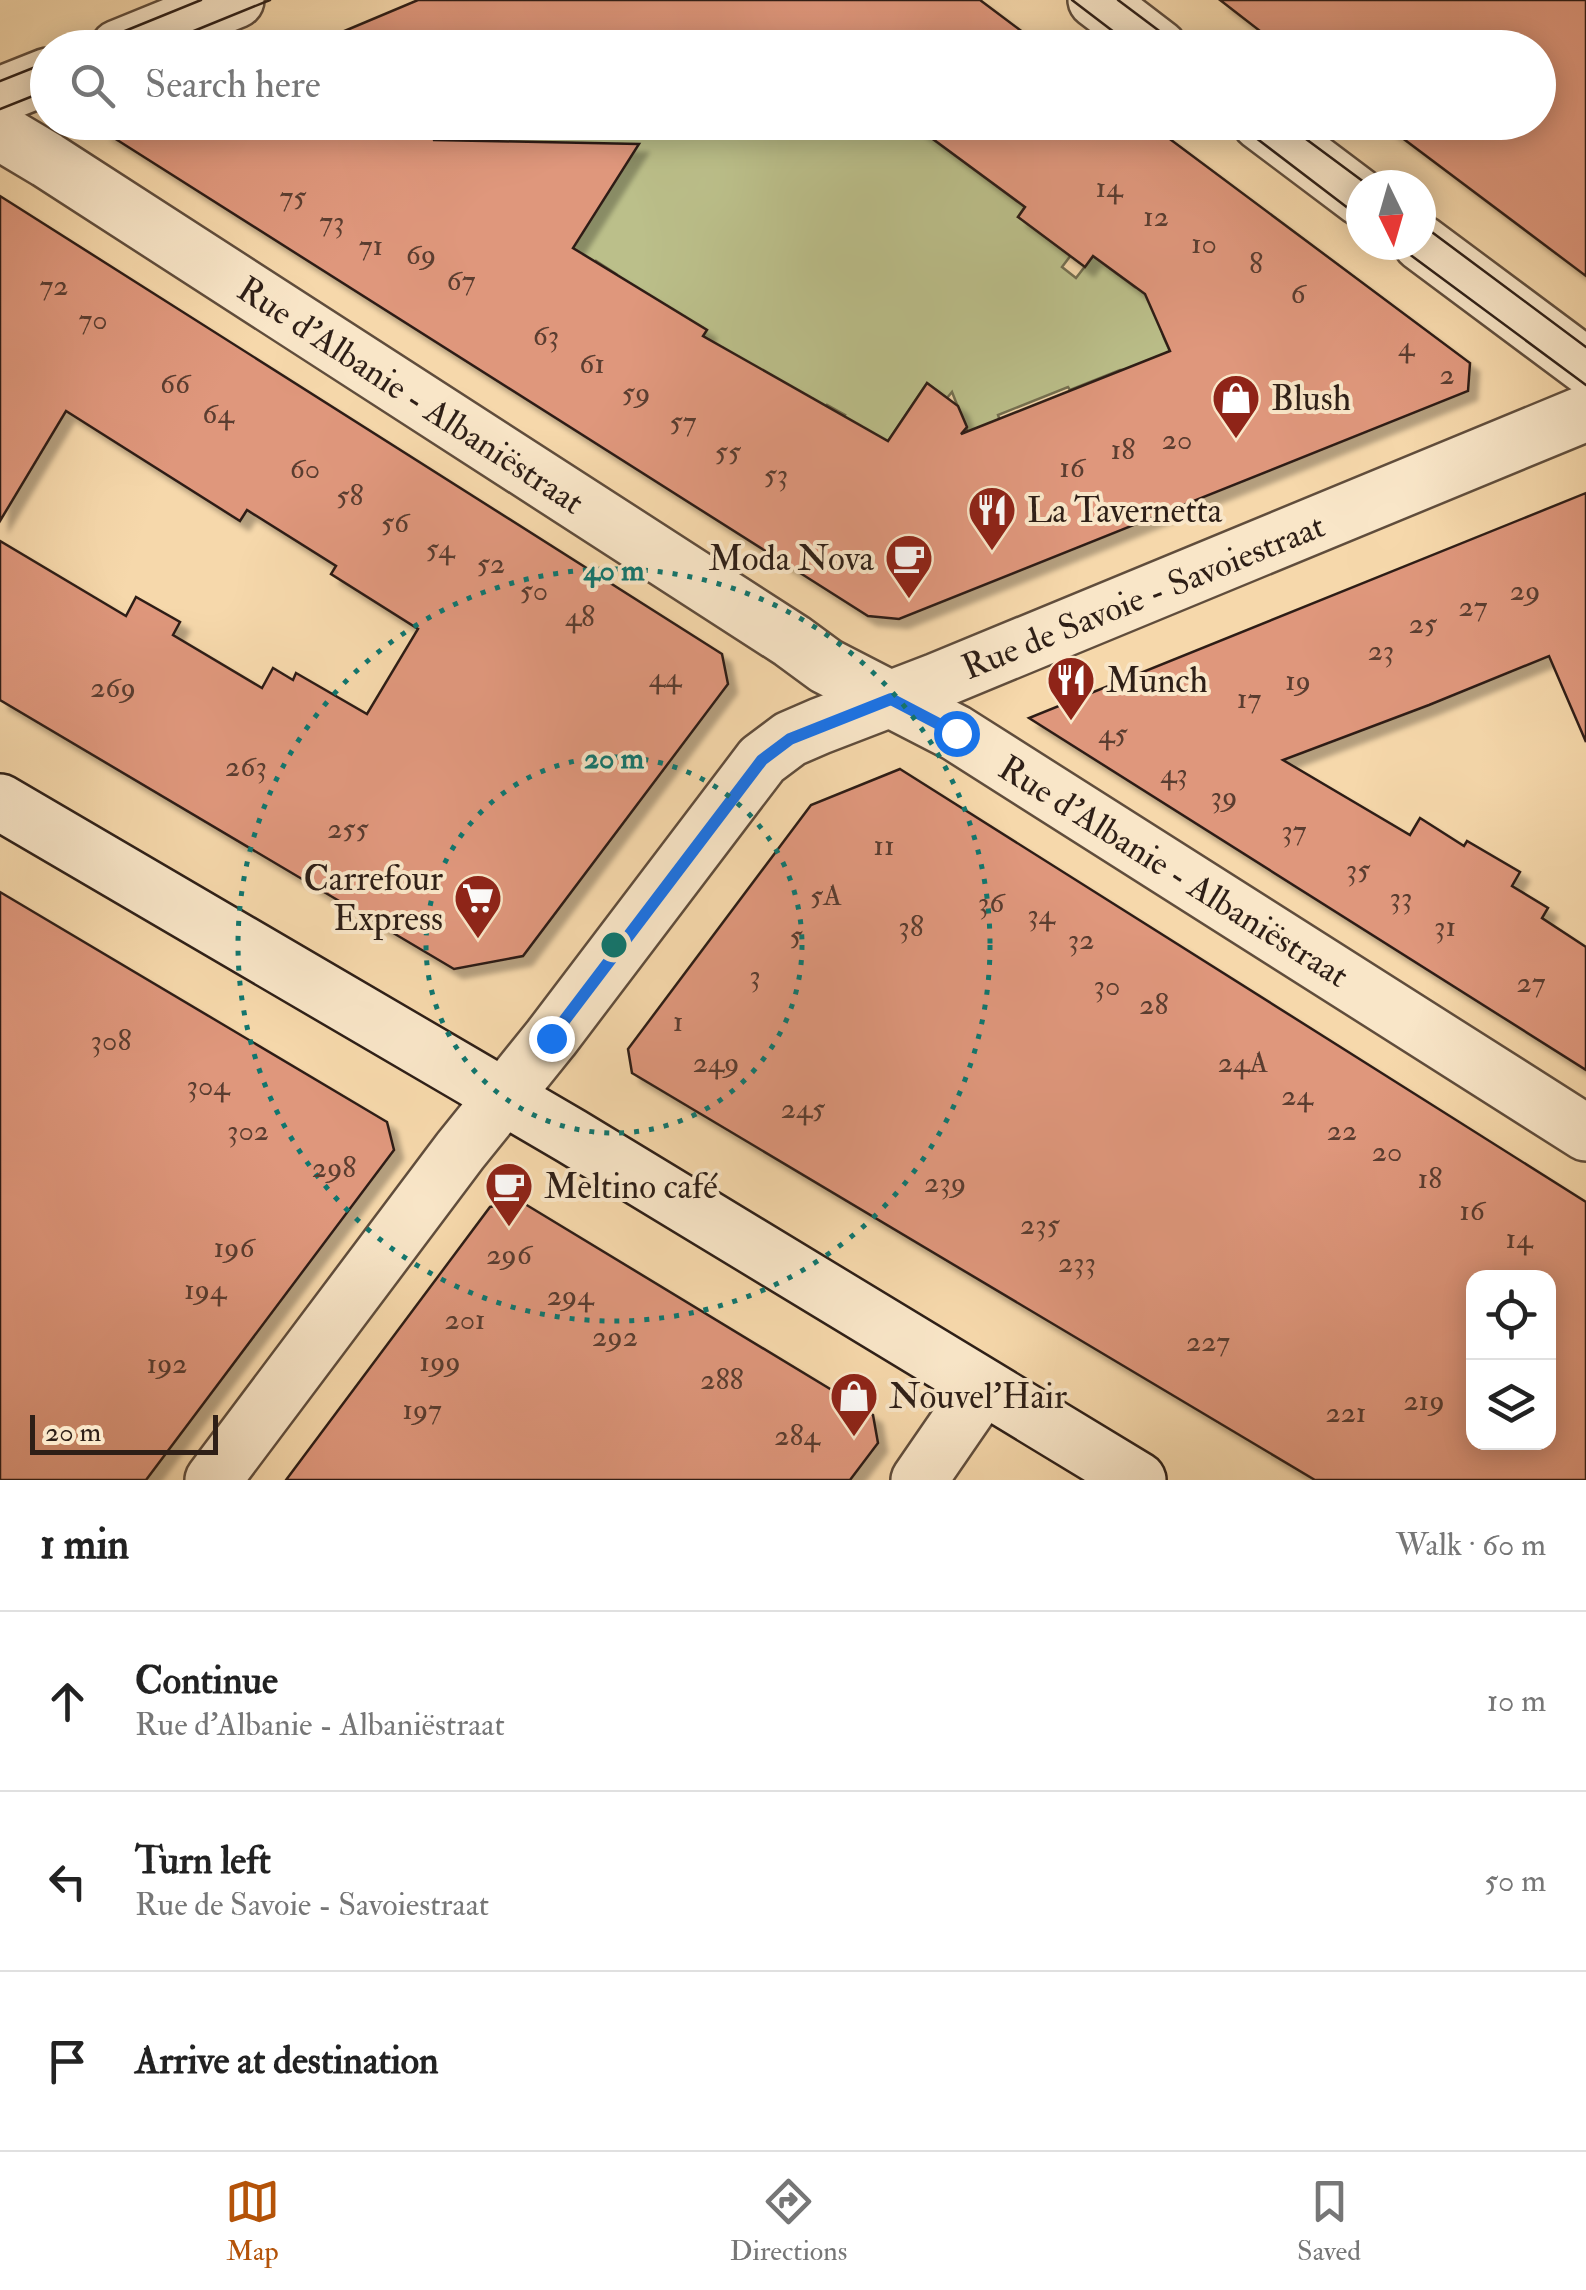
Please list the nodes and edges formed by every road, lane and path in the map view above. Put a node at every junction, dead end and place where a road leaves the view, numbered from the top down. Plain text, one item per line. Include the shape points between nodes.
1 (236, 0) edge
2 (1096, 0) edge
3 (162, 30) edge
4 (1135, 30) edge
5 (30, 83) edge
6 (0, 95) edge
7 (0, 132) edge
8 (1284, 140) edge
9 (1346, 187) edge
10 (1436, 254) edge
11 (1586, 366) edge
12 (1586, 414) edge
13 (891, 699) junction
14 (0, 802) edge
15 (504, 1097) junction
16 (1586, 1133) edge
17 (983, 1387) junction
18 (213, 1480) edge
19 (918, 1480) edge
20 (1138, 1480) edge

1 - 3 street
2 - 4 street
5 - 6 street
7 - 13 street, Rue d'Albanie - Albaniëstraat via 826,666
8 - 9 street
10 - 11 street
12 - 13 street, Rue de Savoie - Savoiestraat
13 - 15 street, Rue de Savoie - Savoiestraat via 790,739 762,760
13 - 16 street, Rue d'Albanie - Albaniëstraat via 956,733
14 - 15 street
15 - 17 street
15 - 18 street, Rue de Savoie - Savoiestraat
17 - 19 street
17 - 20 street

